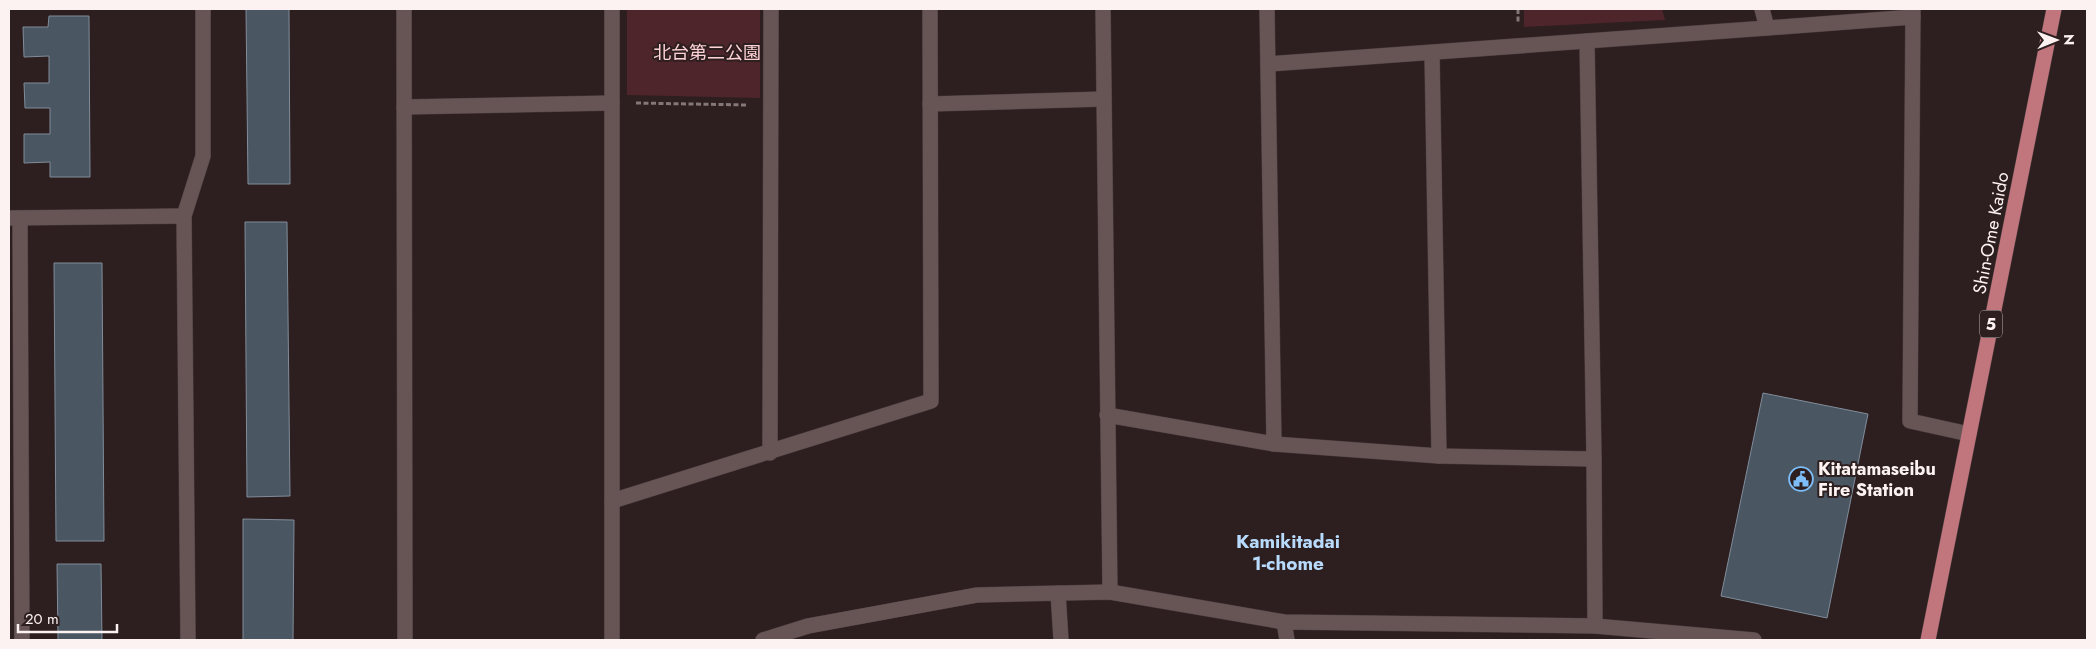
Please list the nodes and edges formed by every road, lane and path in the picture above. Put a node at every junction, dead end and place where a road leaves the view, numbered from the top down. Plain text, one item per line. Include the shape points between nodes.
1 (203, 9) edge
2 (404, 9) edge
3 (612, 9) edge
4 (771, 9) edge
5 (930, 9) edge
6 (1102, 9) edge
7 (1267, 9) edge
8 (1762, 9) edge
9 (2054, 9) edge
10 (1913, 13) edge
11 (1767, 28) junction
12 (1587, 41) junction
13 (1432, 53) junction
14 (1268, 64) junction
15 (1104, 99) junction
16 (612, 103) junction
17 (930, 104) junction
18 (770, 105) junction
19 (404, 106) junction
20 (184, 216) junction
21 (15, 218) edge
22 (1107, 415) junction
23 (1970, 434) junction
24 (1274, 444) junction
25 (770, 453) junction
26 (1439, 456) junction
27 (1594, 459) junction
28 (612, 501) junction
29 (1110, 592) junction
30 (1058, 593) junction
31 (1284, 622) junction
32 (1595, 626) junction
33 (22, 640) edge
34 (188, 640) edge
35 (405, 640) edge
36 (612, 640) edge
37 (763, 640) edge
38 (1061, 640) edge
39 (1287, 640) edge
40 (1754, 640) edge
41 (1928, 640) edge

1 - 20 street via 203,156
2 - 19 street
3 - 16 street
4 - 18 street
5 - 17 street
6 - 15 street
7 - 14 street
8 - 11 street
9 - 23 main road, Shin-Ome Kaido / 5
10 - 11 street
10 - 23 street via 1910,421
11 - 12 street
12 - 13 street
12 - 27 street
13 - 14 street
13 - 26 street
14 - 24 street
15 - 17 street
15 - 22 street
16 - 18 path
16 - 19 street
16 - 28 street
17 - 25 street via 931,401
18 - 25 street
19 - 35 street
20 - 21 street
20 - 34 street
21 - 33 street
22 - 24 street
22 - 29 street
23 - 41 main road, Shin-Ome Kaido / 5
24 - 26 street
25 - 28 street
26 - 27 street
27 - 32 street
28 - 36 street
29 - 30 street
29 - 31 street
30 - 37 street via 977,595 808,626
30 - 38 street
31 - 32 street
31 - 39 street
32 - 40 street

